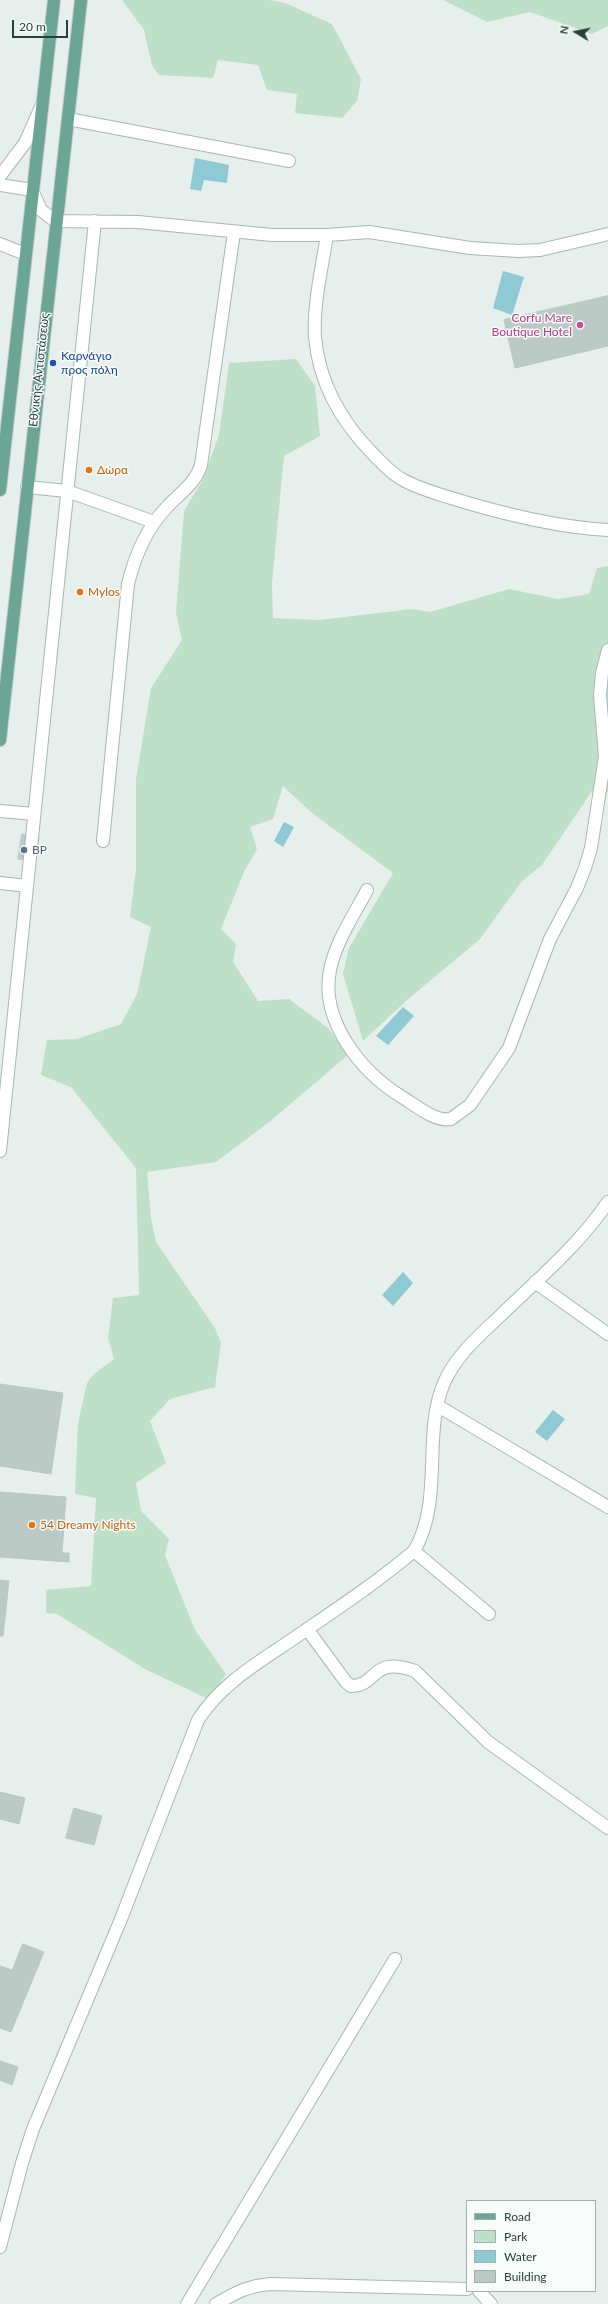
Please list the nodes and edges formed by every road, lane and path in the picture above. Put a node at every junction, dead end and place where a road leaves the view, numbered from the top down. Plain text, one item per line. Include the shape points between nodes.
1 (54, 0) edge
2 (80, 0) edge
3 (41, 107) junction
4 (68, 119) junction
5 (289, 161) dead end
6 (0, 176) edge
7 (0, 185) edge
8 (32, 190) junction
9 (55, 221) junction
10 (95, 221) junction
11 (234, 232) junction
12 (608, 234) edge
13 (327, 235) junction
14 (0, 244) edge
15 (25, 254) junction
16 (27, 487) junction
17 (0, 490) edge
18 (67, 491) junction
19 (154, 522) junction
20 (608, 530) edge
21 (608, 650) edge
22 (0, 740) edge
23 (604, 787) edge
24 (0, 811) edge
25 (34, 814) junction
26 (104, 841) dead end
27 (0, 883) edge
28 (27, 886) junction
29 (367, 890) dead end
30 (5, 1044) edge
31 (0, 1150) edge
32 (608, 1202) edge
33 (535, 1282) junction
34 (608, 1334) edge
35 (438, 1406) junction
36 (608, 1507) edge
37 (414, 1551) junction
38 (489, 1614) dead end
39 (307, 1629) junction
40 (608, 1828) edge
41 (395, 1959) dead end
42 (0, 2247) edge
43 (466, 2289) edge
44 (479, 2292) edge
45 (187, 2304) edge
46 (216, 2304) edge
47 (491, 2304) edge

1 - 3 main road
2 - 4 main road, Εθνικής Αντιστάσεως
3 - 6 street via 25,143
3 - 8 main road
4 - 5 street
4 - 9 main road, Εθνικής Αντιστάσεως
7 - 8 street
8 - 9 street via 41,210
8 - 15 main road
9 - 10 street
9 - 16 main road, Εθνικής Αντιστάσεως
10 - 11 street via 155,223
10 - 18 street
11 - 13 street
11 - 19 street via 201,465 190,487
12 - 13 street via 540,250 518,251 470,248 369,232
13 - 20 street via 314,322 318,356 325,382 338,410 367,448 400,478 421,488 504,513
14 - 15 street
15 - 17 main road
16 - 18 street
16 - 22 main road, Εθνικής Αντιστάσεως
18 - 19 street
18 - 25 street
19 - 26 street via 140,547 128,584
21 - 23 street via 600,695 605,750
23 - 29 street via 585,868 550,938 509,1048 470,1105 451,1119 434,1116 382,1082 357,1056 339,1030 330,1000 328,982 342,939
24 - 25 street
25 - 28 street
27 - 28 street
28 - 30 street
30 - 31 street
32 - 33 street via 582,1237
33 - 34 street
33 - 35 street via 470,1344 452,1366 443,1384
35 - 36 street
35 - 37 street via 427,1520 422,1539
37 - 38 street
37 - 39 street
39 - 40 street via 351,1686 363,1683 381,1668 402,1667 415,1671 488,1742
39 - 42 street via 245,1671 210,1700 198,1720 121,1919 33,2130
41 - 45 street
43 - 46 street via 253,2285 236,2291
44 - 47 street

